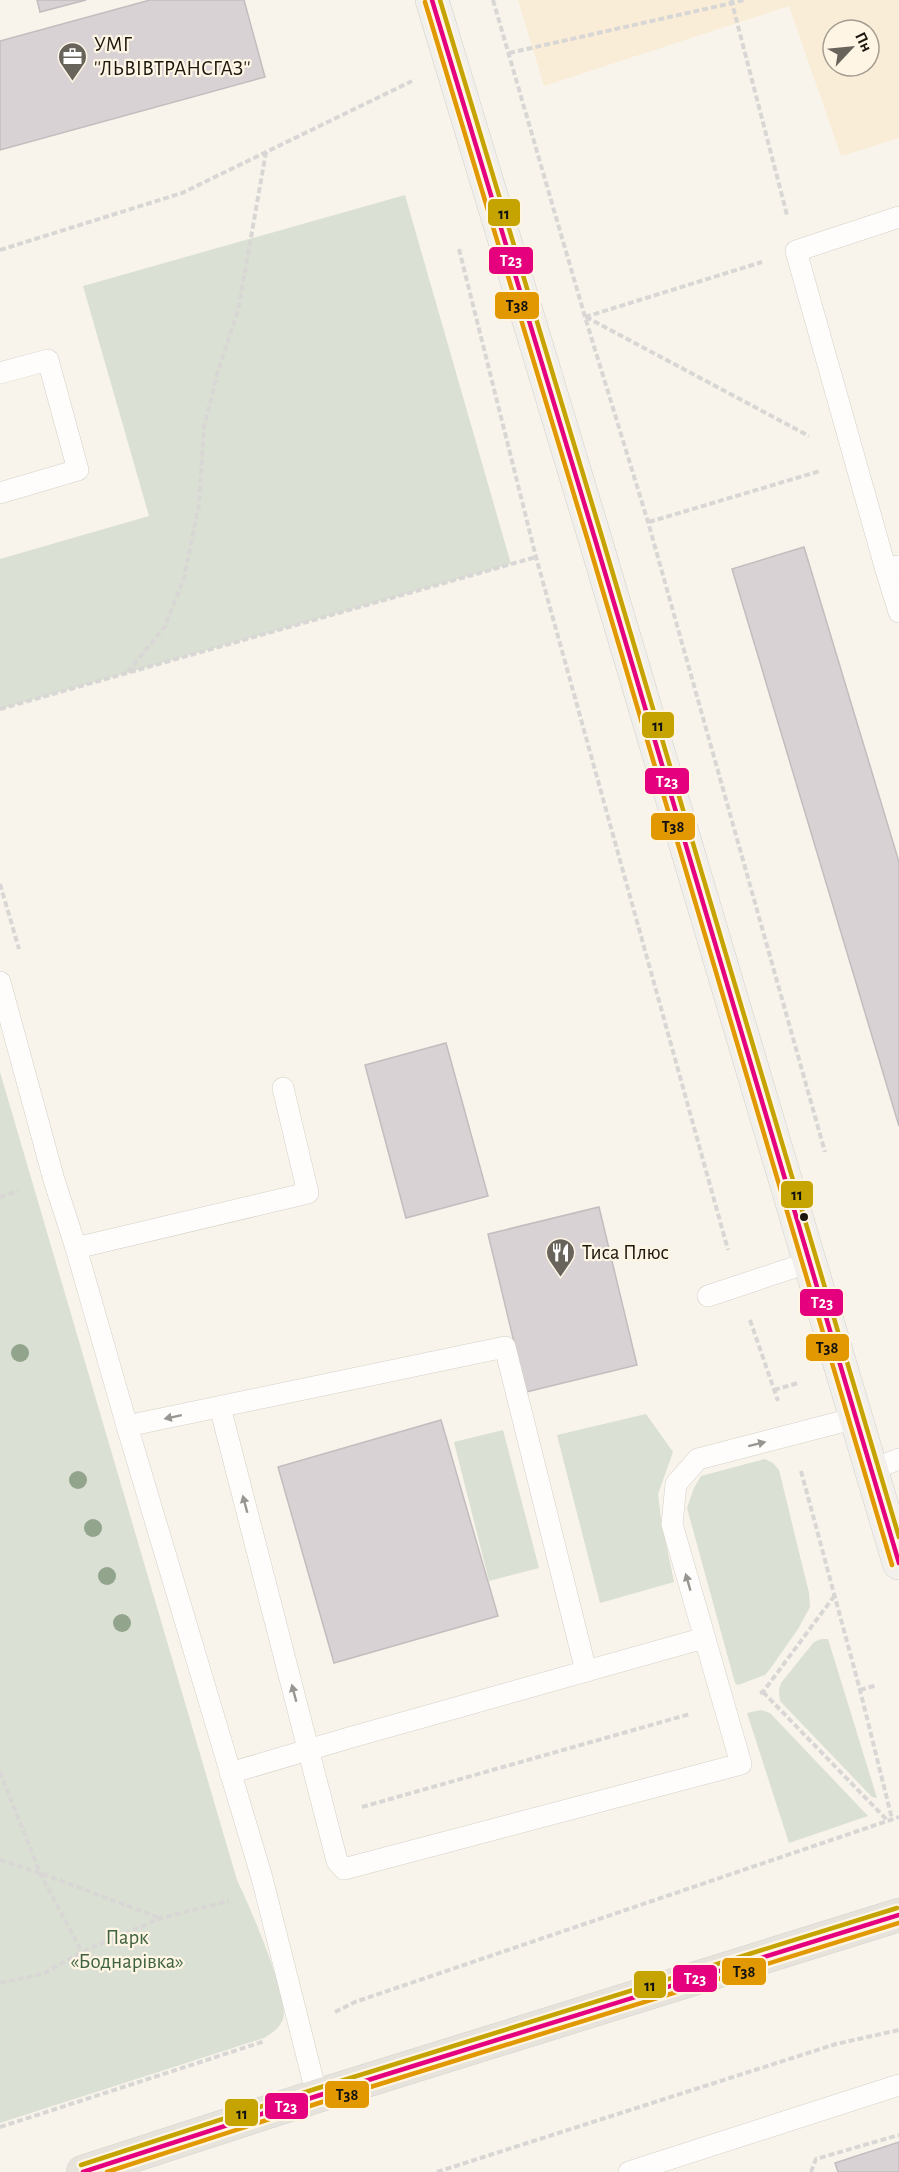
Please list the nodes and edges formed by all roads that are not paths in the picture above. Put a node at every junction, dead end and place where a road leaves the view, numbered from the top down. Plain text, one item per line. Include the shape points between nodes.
1 (432, 0) edge
2 (899, 217) edge
3 (0, 374) edge
4 (0, 493) edge
5 (893, 568) edge
6 (899, 612) edge
7 (0, 982) edge
8 (283, 1088) dead end
9 (76, 1248) junction
10 (810, 1262) junction
11 (708, 1296) dead end
12 (220, 1407) junction
13 (856, 1418) junction
14 (127, 1426) junction
15 (885, 1465) edge
16 (899, 1563) edge
17 (704, 1638) junction
18 (586, 1671) junction
19 (309, 1749) junction
20 (230, 1773) junction
21 (899, 1914) edge
22 (899, 2085) edge
23 (317, 2096) junction
24 (83, 2172) edge
25 (629, 2172) edge

1 - 10 street
2 - 5 lane via 796,251 855,461
3 - 4 lane via 48,360 78,470
5 - 6 lane
7 - 9 lane
8 - 9 lane via 308,1193
9 - 14 lane
10 - 11 lane
10 - 13 street
12 -> 14 lane
12 - 18 lane via 505,1347
19 -> 12 lane
13 - 15 street
17 -> 13 lane via 672,1524 676,1484 698,1458
14 - 20 lane
15 - 16 street
17 - 18 lane
17 - 19 lane via 741,1764 344,1869 337,1861
18 - 19 lane
19 - 20 lane
20 - 23 lane via 262,1878
21 - 23 main road
22 - 25 lane
23 - 24 main road

